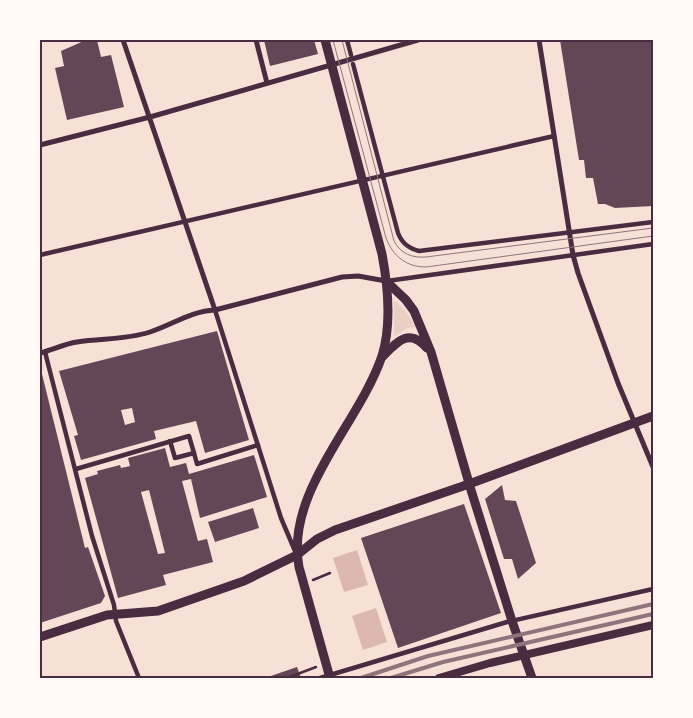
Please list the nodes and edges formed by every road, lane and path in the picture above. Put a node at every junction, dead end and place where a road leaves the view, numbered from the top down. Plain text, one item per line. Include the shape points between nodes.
1 (123, 40) edge
2 (256, 40) edge
3 (325, 40) edge
4 (347, 40) edge
5 (418, 40) edge
6 (539, 40) edge
7 (351, 55) dead end
8 (353, 64) dead end
9 (332, 65) junction
10 (268, 83) junction
11 (150, 117) junction
12 (554, 136) junction
13 (40, 145) edge
14 (383, 176) junction
15 (363, 180) junction
16 (185, 221) junction
17 (653, 222) edge
18 (570, 232) junction
19 (653, 244) edge
20 (40, 255) edge
21 (573, 255) junction
22 (386, 281) junction
23 (215, 310) junction
24 (431, 352) junction
25 (43, 353) edge
26 (382, 357) junction
27 (653, 416) edge
28 (635, 423) junction
29 (170, 441) junction
30 (258, 446) junction
31 (194, 453) junction
32 (653, 467) edge
33 (76, 469) junction
34 (469, 484) junction
35 (297, 555) junction
36 (653, 589) edge
37 (115, 614) junction
38 (512, 621) junction
39 (653, 625) edge
40 (40, 637) edge
41 (524, 655) junction
42 (316, 667) dead end
43 (330, 676) edge
44 (139, 678) edge
45 (287, 678) edge
46 (320, 678) edge
47 (439, 678) edge
48 (532, 678) edge

1 - 11 street
2 - 10 street
3 - 9 main road
4 - 7 street
5 - 9 street
6 - 12 street
8 - 14 street
9 - 10 street
9 - 15 main road
10 - 11 street
11 - 13 street
11 - 16 street
12 - 14 street
12 - 18 street
14 - 15 street
14 - 18 street via 400,240 419,251
15 - 16 street
15 - 22 main road
16 - 20 street
16 - 23 street
17 - 18 street
18 - 21 street
19 - 21 street
21 - 22 street
21 - 28 street
22 - 23 street via 342,277
22 - 24 main road via 414,311
22 - 26 main road via 387,331
23 - 25 street via 129,338 74,343
23 - 30 street
24 - 26 main road via 419,340 407,338 397,342
24 - 34 main road
25 - 33 street
26 - 35 main road via 316,481 299,521
27 - 28 main road
28 - 32 street
28 - 34 main road
29 - 31 street via 189,436
29 - 31 street via 175,458
29 - 33 street
30 - 31 street via 197,464
30 - 35 street via 281,518
33 - 37 street
34 - 35 main road via 334,530
34 - 38 main road
35 - 37 main road via 244,581 167,608
35 - 43 main road
36 - 38 street
37 - 40 main road
37 - 44 street
38 - 41 main road
38 - 43 street
39 - 41 street
41 - 47 street
41 - 48 main road
42 - 45 path
43 - 46 street

